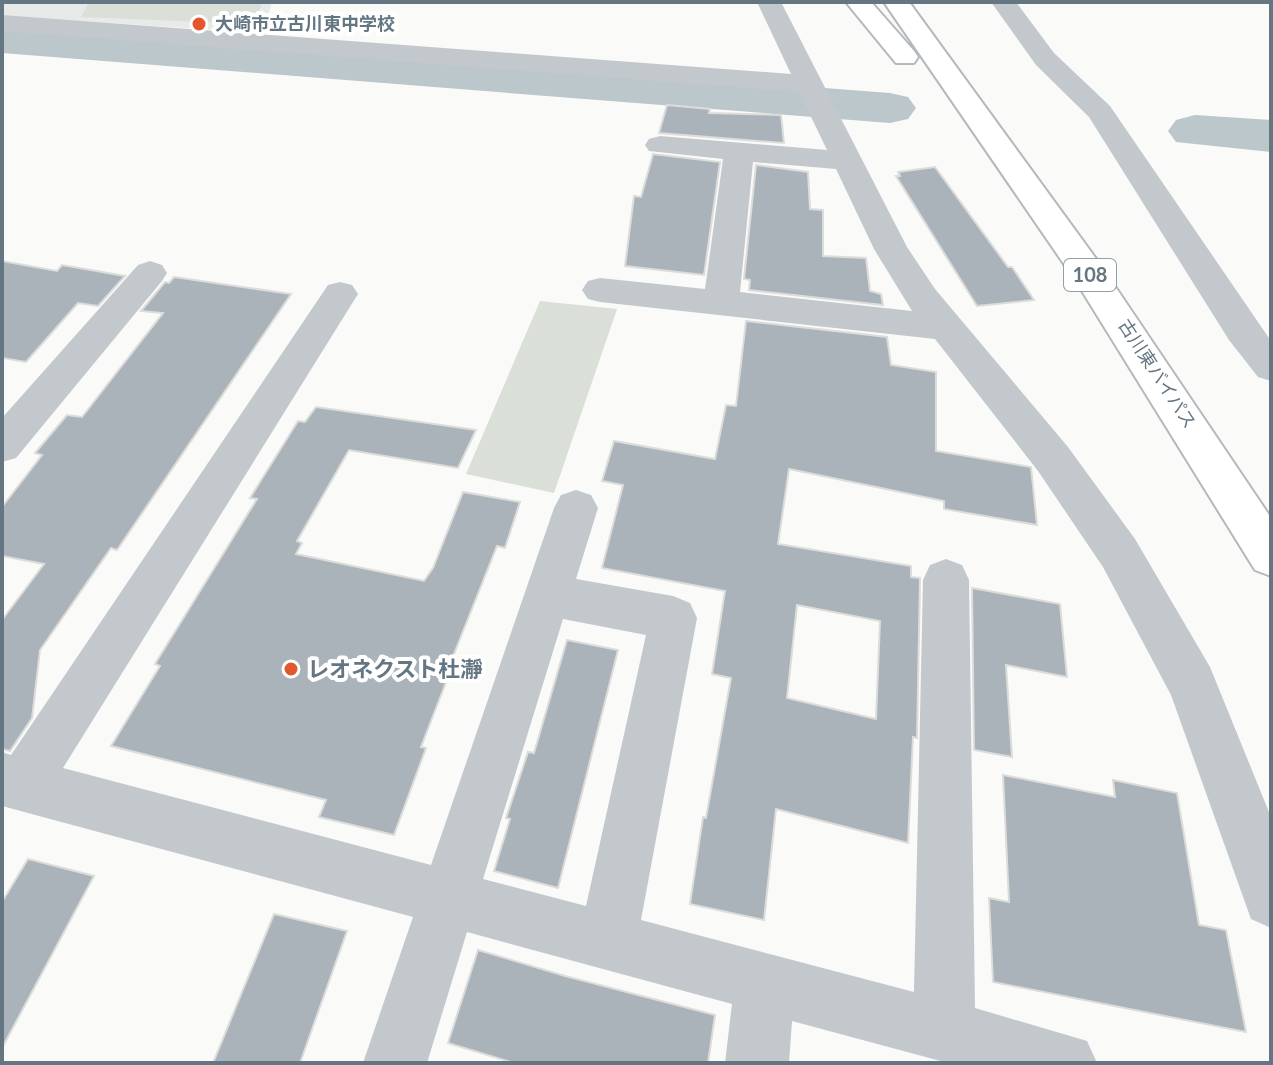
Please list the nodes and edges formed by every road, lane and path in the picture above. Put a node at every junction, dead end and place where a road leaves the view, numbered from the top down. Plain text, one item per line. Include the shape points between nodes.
1 (769, 2) edge
2 (858, 2) edge
3 (896, 2) edge
4 (921, 2) edge
5 (1003, 2) edge
6 (2, 23) edge
7 (963, 92) junction
8 (816, 97) junction
9 (660, 145) dead end
10 (739, 152) junction
11 (848, 161) junction
12 (1033, 192) junction
13 (150, 273) dead end
14 (600, 290) dead end
15 (340, 294) dead end
16 (721, 303) junction
17 (945, 327) junction
18 (1271, 367) edge
19 (2, 446) edge
20 (576, 508) dead end
21 (1271, 556) edge
22 (946, 580) dead end
23 (548, 595) junction
24 (12, 782) edge
25 (450, 899) junction
26 (1271, 899) edge
27 (608, 941) junction
28 (765, 982) junction
29 (944, 1031) junction
30 (395, 1063) edge
31 (757, 1063) edge
32 (1065, 1063) edge

1 - 8 street
2 - 12 highway via 956,116
3 - 7 highway, 古川東バイパス / 108
4 - 7 highway via 949,44
5 - 18 street via 1045,59 1100,112 1242,331
6 - 8 street
7 - 12 highway, 古川東バイパス / 108
8 - 11 street
9 - 10 street
10 - 11 street
10 - 16 street
11 - 17 street via 891,249
12 - 21 highway, 古川東バイパス / 108 via 1151,363
13 - 19 street
14 - 16 street
15 - 24 street
16 - 17 street
17 - 26 street via 1053,459 1119,553 1192,684
20 - 23 street
22 - 29 street
23 - 25 street
23 - 27 street via 673,618
24 - 25 street
25 - 27 street
25 - 30 street
27 - 28 street
28 - 29 street
28 - 31 street
29 - 32 street

